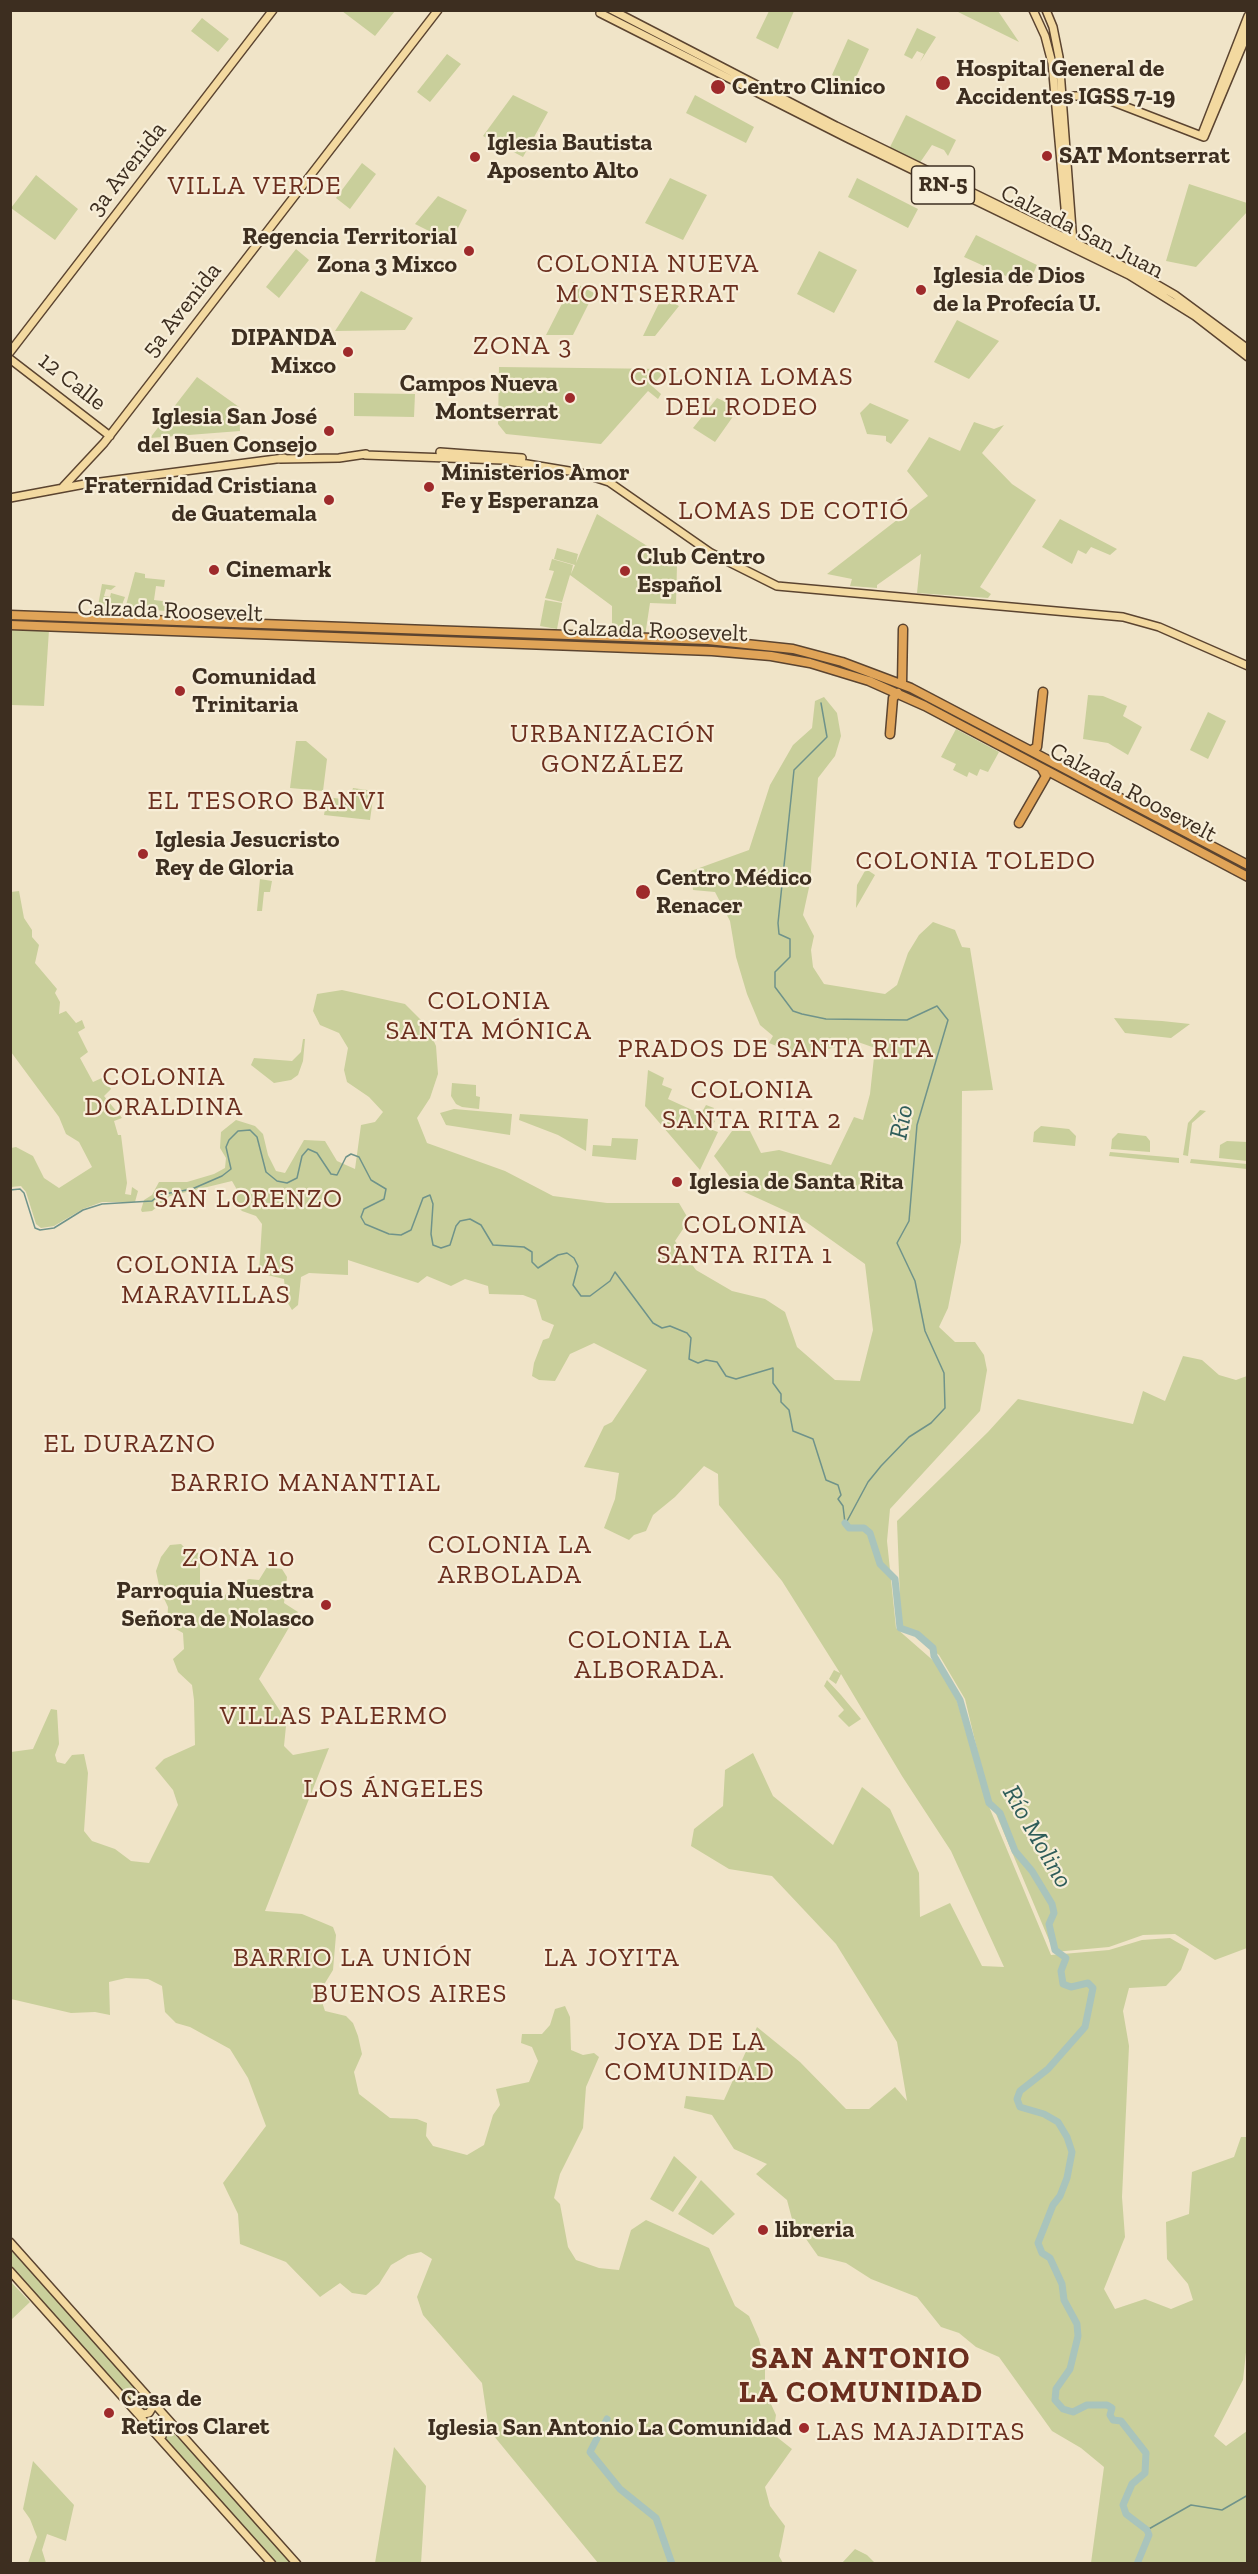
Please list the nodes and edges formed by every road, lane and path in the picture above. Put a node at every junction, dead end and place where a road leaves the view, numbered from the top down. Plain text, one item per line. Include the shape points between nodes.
1 (273, 10) edge
2 (438, 10) edge
3 (612, 10) edge
4 (1033, 10) edge
5 (1046, 10) edge
6 (600, 13) dead end
7 (1248, 16) edge
8 (1248, 32) edge
9 (1062, 96) junction
10 (819, 124) junction
11 (836, 126) junction
12 (1203, 137) junction
13 (1071, 243) junction
14 (1248, 349) edge
15 (10, 352) edge
16 (1248, 357) edge
17 (10, 359) edge
18 (110, 436) junction
19 (257, 462) junction
20 (83, 469) junction
21 (63, 487) junction
22 (10, 498) edge
23 (10, 615) edge
24 (95, 617) junction
25 (10, 622) edge
26 (168, 622) junction
27 (137, 629) junction
28 (903, 629) dead end
29 (321, 632) junction
30 (649, 639) junction
31 (606, 648) junction
32 (1248, 666) edge
33 (902, 684) junction
34 (1043, 692) dead end
35 (898, 693) junction
36 (890, 734) dead end
37 (1032, 750) junction
38 (1037, 765) junction
39 (1113, 793) junction
40 (1117, 807) junction
41 (1018, 823) dead end
42 (1198, 850) junction
43 (1219, 850) junction
44 (1248, 865) edge
45 (1248, 877) edge
46 (10, 2242) edge
47 (10, 2271) edge
48 (116, 2360) junction
49 (100, 2372) junction
50 (199, 2455) junction
51 (186, 2467) junction
52 (272, 2564) edge
53 (297, 2564) edge

1 - 15 main road, 3a Avenida
2 - 18 main road, 5a Avenida
3 - 11 main road, Calzada San Juan / RN-5
4 - 9 main road via 1045,36
5 - 9 main road via 1053,27
6 - 10 main road, Calzada San Juan / RN-5
7 - 12 main road
8 - 12 main road
9 - 12 main road via 1098,96
9 - 13 main road
10 - 11 main road
10 - 13 main road, Calzada San Juan / RN-5
11 - 13 main road, Calzada San Juan / RN-5
13 - 14 main road, Calzada San Juan / RN-5 via 1175,295
13 - 16 main road, Calzada San Juan / RN-5 via 1171,300
17 - 18 main road, 12 Calle
18 - 20 main road, 5a Avenida
19 - 20 main road via 87,480 82,478
19 - 21 main road
19 - 32 main road via 417,452 488,454 584,472 614,480 698,540 768,578 787,584 1123,617 1159,627
20 - 21 main road, 5a Avenida
21 - 22 main road
23 - 24 highway, Calzada Roosevelt
24 - 25 highway via 87,623
24 - 26 highway, Calzada Roosevelt
25 - 27 highway, Calzada Roosevelt
26 - 27 highway via 141,624
26 - 29 highway, Calzada Roosevelt
27 - 29 highway, Calzada Roosevelt
28 - 33 highway
29 - 30 highway, Calzada Roosevelt via 375,630
29 - 31 highway, Calzada Roosevelt
30 - 31 highway via 641,643 609,642
30 - 33 highway, Calzada Roosevelt via 729,641 785,648 842,662
31 - 35 highway, Calzada Roosevelt via 771,656 830,668
33 - 37 highway, Calzada Roosevelt
34 - 37 highway via 1037,747
35 - 36 highway via 893,698
35 - 38 highway, Calzada Roosevelt
37 - 39 highway, Calzada Roosevelt
38 - 40 highway, Calzada Roosevelt
38 - 41 highway via 1046,776
39 - 40 highway
39 - 43 highway, Calzada Roosevelt
40 - 42 highway, Calzada Roosevelt
42 - 43 highway via 1203,845
42 - 45 highway, Calzada Roosevelt
43 - 44 highway, Calzada Roosevelt
46 - 48 main road
47 - 49 main road
48 - 49 main road via 146,2397 152,2408 150,2413 140,2412
48 - 50 main road
49 - 51 main road
50 - 51 main road via 166,2423 158,2424 159,2433
50 - 53 main road
51 - 52 main road

